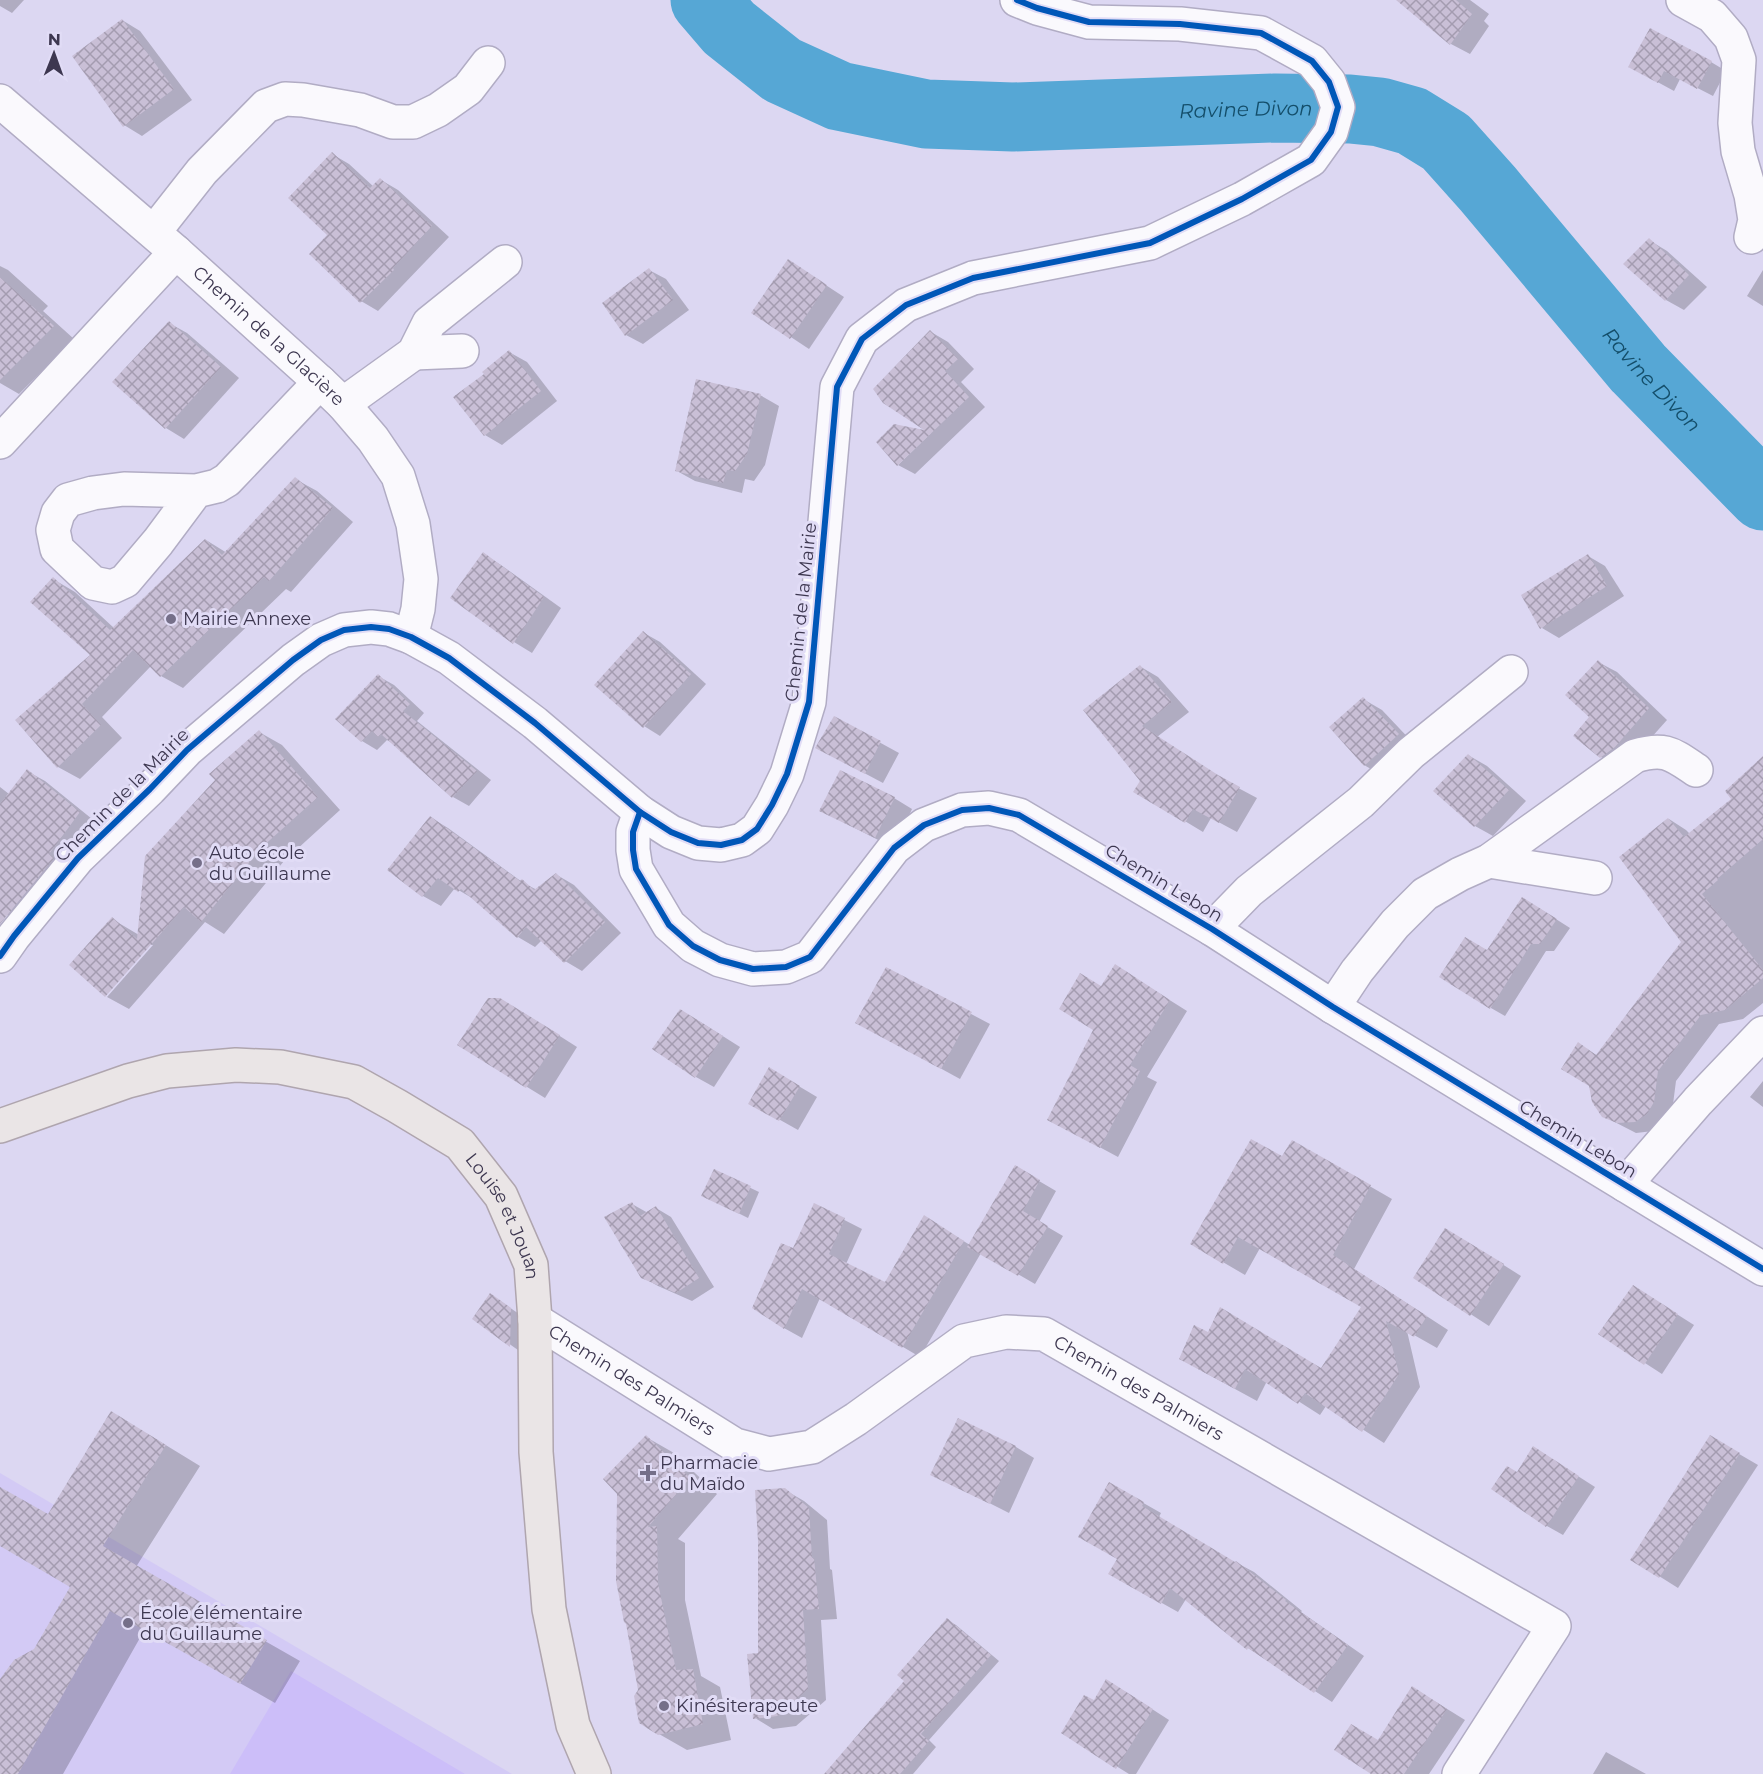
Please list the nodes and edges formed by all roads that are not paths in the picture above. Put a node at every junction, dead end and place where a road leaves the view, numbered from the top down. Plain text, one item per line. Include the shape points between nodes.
1 (1017, 0) edge
2 (1683, 0) edge
3 (1099, 11) edge
4 (488, 63) dead end
5 (0, 101) edge
6 (1750, 237) dead end
7 (165, 242) junction
8 (505, 262) dead end
9 (462, 351) dead end
10 (414, 352) junction
11 (331, 393) junction
12 (0, 442) edge
13 (196, 491) dead end
14 (411, 637) junction
15 (1512, 672) dead end
16 (1696, 770) dead end
17 (640, 812) junction
18 (1489, 861) junction
19 (1595, 878) dead end
20 (1212, 928) junction
21 (5, 939) edge
22 (1333, 1007) junction
23 (1763, 1033) edge
24 (0, 1126) edge
25 (1625, 1185) junction
26 (1763, 1269) edge
27 (535, 1320) junction
28 (594, 1774) edge
29 (1459, 1774) edge

1 - 3 street, Chemin de la Mairie via 1037,8
2 - 6 street via 1712,16 1731,38 1739,60 1735,123 1755,220
3 - 17 street, Chemin de la Mairie via 1261,33 1312,61 1329,82 1338,107 1331,132 1311,160 1242,199 1150,243 973,278 906,305 862,339 837,387 809,702 787,774 757,829 742,840 721,845 698,843 671,832
4 - 7 street via 468,89 413,122 393,122 360,110 303,100 285,99 266,106 202,171
5 - 7 street, Chemin de la Glacière
7 - 11 street, Chemin de la Glacière
7 - 12 street
8 - 10 street via 429,323
9 - 10 street
10 - 11 street
11 - 13 street via 227,480
11 - 14 street, Chemin de la Glacière via 373,439 398,476 413,524 421,579
14 - 17 street, Chemin de la Mairie via 449,658 535,723
14 - 21 street, Chemin de la Mairie via 371,627 344,630 321,640 293,660 187,750 78,858
15 - 20 street via 1249,891
16 - 18 street via 1665,752 1635,756
17 - 20 street, Chemin Lebon via 633,832 636,869 669,925 693,946 720,960 753,969 786,967 810,957 894,848 924,825 962,810 989,808 1018,815
18 - 19 street
18 - 22 street via 1425,894 1357,971
20 - 22 street, Chemin Lebon
22 - 25 street, Chemin Lebon
23 - 25 street
24 - 27 main road, Louise et Jouan via 167,1071 236,1065 280,1067 354,1082 460,1144 501,1196 531,1265
25 - 26 street, Chemin Lebon
27 - 28 main road, Louise et Jouan via 536,1452 549,1609 573,1725
27 - 29 street, Chemin des Palmiers via 735,1445 769,1454 812,1447 964,1341 1006,1332 1044,1334 1554,1626

